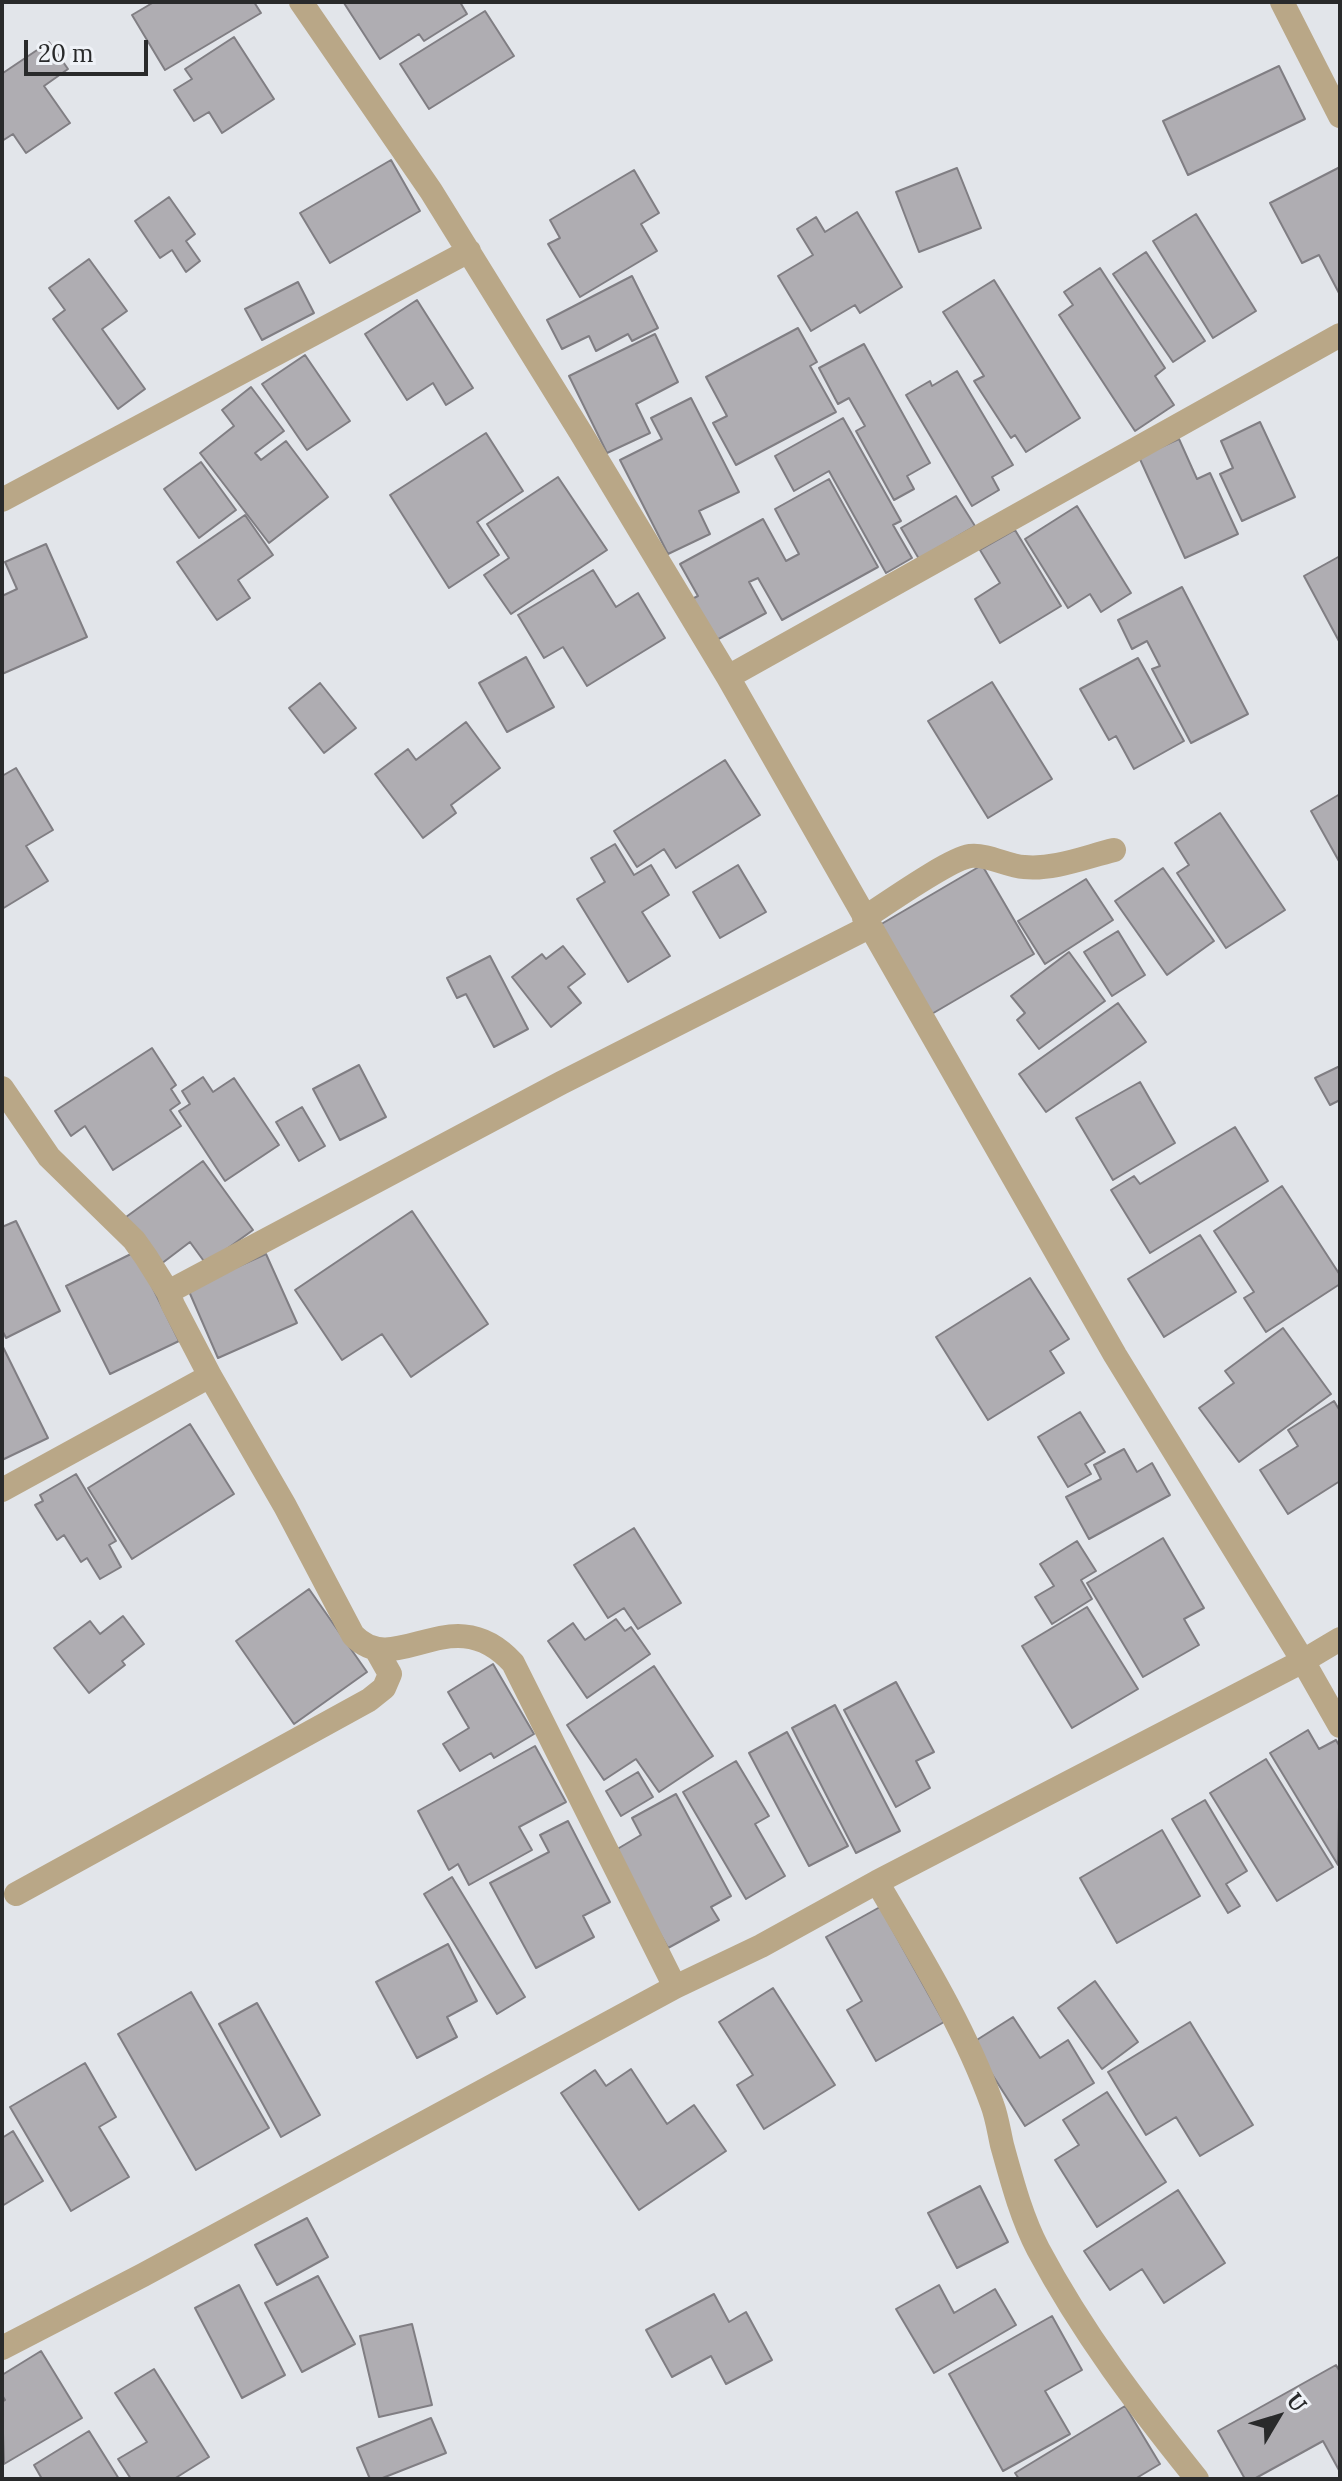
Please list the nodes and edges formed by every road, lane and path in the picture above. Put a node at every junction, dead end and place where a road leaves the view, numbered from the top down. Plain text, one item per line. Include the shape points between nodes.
1 (301, 2) edge
2 (1282, 2) edge
3 (1340, 116) edge
4 (469, 251) junction
5 (1340, 335) edge
6 (2, 500) edge
7 (728, 677) junction
8 (1114, 850) dead end
9 (867, 922) junction
10 (2, 1088) edge
11 (168, 1292) junction
12 (210, 1376) junction
13 (2, 1490) edge
14 (1340, 1639) edge
15 (377, 1651) junction
16 (1303, 1661) junction
17 (1340, 1726) edge
18 (877, 1882) junction
19 (16, 1894) dead end
20 (675, 1987) junction
21 (2, 2348) edge
22 (1197, 2479) edge

1 - 4 street
2 - 3 street
4 - 6 street
4 - 7 street
5 - 7 street
7 - 9 street
8 - 9 street via 1043,869 968,856
9 - 11 street
9 - 16 street via 1115,1355
10 - 11 street via 49,1157 134,1240
11 - 12 street
12 - 13 street
12 - 15 street via 353,1635
14 - 16 street
15 - 19 street via 390,1674 384,1688 369,1700
15 - 20 street via 467,1636 500,1649 513,1663
16 - 17 street
16 - 18 street
18 - 20 street
18 - 22 street via 970,2051 993,2106 1017,2201 1037,2247 1084,2330
20 - 21 street

